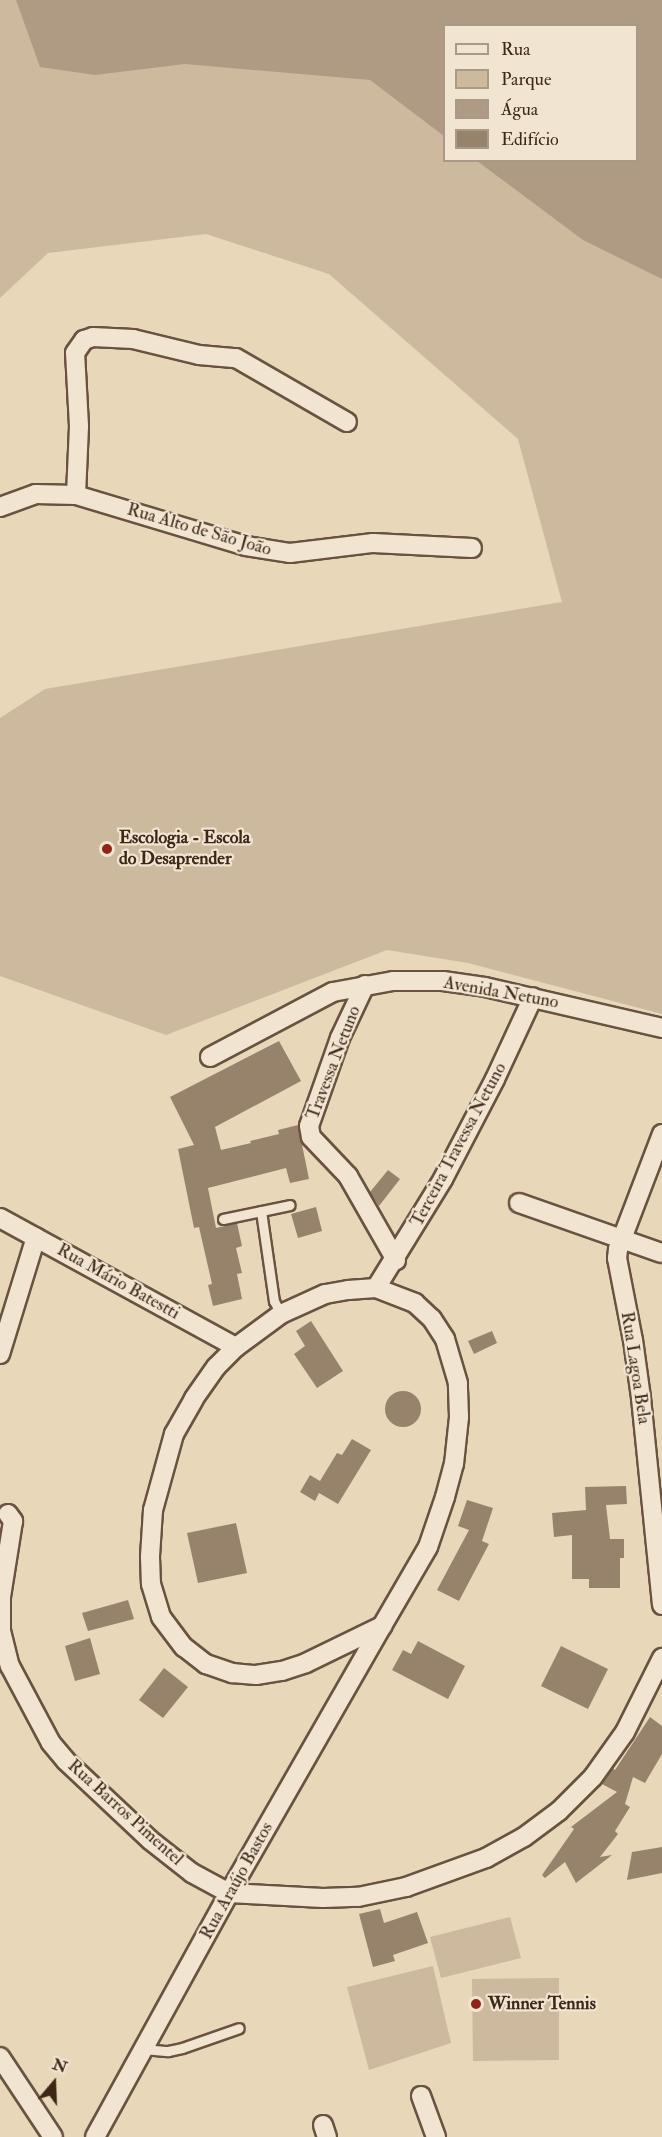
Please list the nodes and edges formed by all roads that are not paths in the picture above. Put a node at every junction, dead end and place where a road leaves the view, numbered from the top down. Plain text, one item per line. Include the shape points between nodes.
1 (347, 422) dead end
2 (76, 495) junction
3 (0, 507) edge
4 (472, 548) dead end
5 (365, 985) junction
6 (533, 997) junction
7 (662, 1028) edge
8 (210, 1057) dead end
9 (662, 1134) edge
10 (519, 1203) dead end
11 (290, 1205) dead end
12 (261, 1211) junction
13 (0, 1218) edge
14 (223, 1219) dead end
15 (36, 1237) junction
16 (622, 1240) junction
17 (662, 1253) edge
18 (396, 1260) junction
19 (376, 1288) junction
20 (281, 1314) junction
21 (236, 1347) junction
22 (0, 1354) edge
23 (8, 1514) dead end
24 (662, 1605) edge
25 (382, 1626) junction
26 (662, 1658) edge
27 (654, 1691) edge
28 (229, 1893) junction
29 (239, 2028) dead end
30 (143, 2049) junction
31 (0, 2057) edge
32 (421, 2096) dead end
33 (53, 2137) edge
34 (95, 2137) edge
35 (436, 2137) edge

1 - 2 street via 236,358 199,355 133,339 93,337 84,340 75,353 79,426
2 - 3 street, Rua Alto de São João via 36,495
2 - 4 street, Rua Alto de São João via 268,551 290,553 373,543
5 - 6 street, Avenida Netuno via 443,981
5 - 8 street, Avenida Netuno via 333,993
5 - 18 street, Travessa Netuno via 340,1038 309,1126 311,1137 348,1176
6 - 7 street, Avenida Netuno
6 - 18 street, Terceira Travessa Netuno via 454,1158
9 - 16 street, Rua Lagoa Bela
10 - 16 street
11 - 12 lane
12 - 14 lane
12 - 20 lane via 274,1301
13 - 15 street, Rua Mário Batestti
15 - 21 street, Rua Mário Batestti
15 - 22 street
16 - 17 street
16 - 24 street, Rua Lagoa Bela via 618,1270 633,1340
18 - 19 street, Terceira Travessa Netuno
19 - 20 street, Rua Araújo Bastos via 325,1294
19 - 25 street, Rua Araújo Bastos via 416,1304 432,1319 445,1340 458,1383 459,1417 454,1464 428,1546
20 - 21 street, Rua Araújo Bastos
21 - 25 street, Rua Araújo Bastos via 216,1367 174,1434 162,1476 153,1510 150,1557 151,1584 161,1617 184,1647 206,1664 232,1673 256,1675 306,1663
23 - 28 street, Rua Barros Pimentel via 13,1521 1,1597 1,1631 10,1666 51,1743 150,1840 192,1873
25 - 28 street, Rua Araújo Bastos
26 - 27 street, Rua Barros Pimentel
27 - 28 street, Rua Barros Pimentel via 593,1777 559,1811 486,1858 406,1887 358,1897
28 - 30 street, Rua Araújo Bastos
29 - 30 lane via 182,2049
30 - 34 street, Rua Araújo Bastos
31 - 33 street
32 - 35 street

